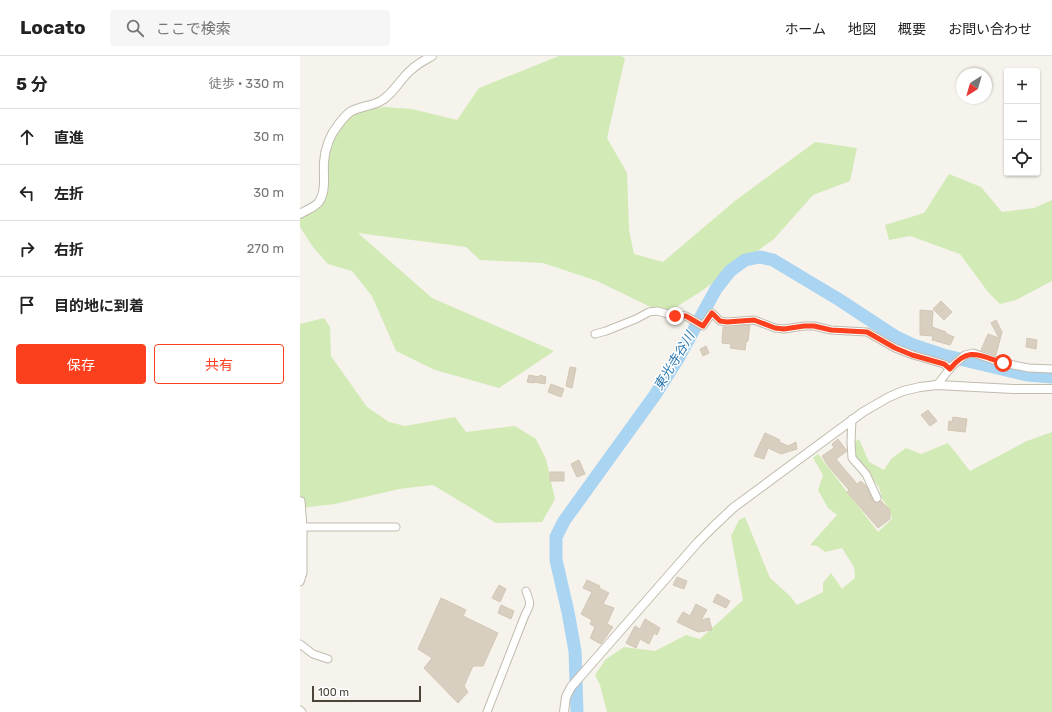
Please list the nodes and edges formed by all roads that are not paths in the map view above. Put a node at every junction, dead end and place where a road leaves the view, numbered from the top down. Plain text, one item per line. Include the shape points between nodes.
1 (432, 56) edge
2 (300, 214) edge
3 (595, 334) dead end
4 (951, 367) junction
5 (1052, 369) edge
6 (937, 385) junction
7 (1052, 389) edge
8 (852, 419) junction
9 (877, 498) dead end
10 (300, 501) edge
11 (303, 527) junction
12 (396, 527) dead end
13 (300, 582) edge
14 (526, 591) dead end
15 (300, 644) edge
16 (328, 658) dead end
17 (487, 712) edge
18 (564, 712) edge

1 - 2 street via 412,69 380,102 351,111 338,125 326,150 322,197 312,208
3 - 4 street via 649,312 686,316 703,326 712,313 720,321 754,320 780,329 814,326 831,330 867,332 895,348
4 - 5 street via 965,355 973,353 1003,363
4 - 6 street
6 - 7 street
6 - 8 street via 903,391 876,403
8 - 9 street via 852,458 866,474
8 - 18 street via 739,504 698,542 571,687 566,697
10 - 11 street
11 - 12 street
11 - 13 street via 303,573
14 - 17 street via 531,602
15 - 16 street via 313,654

